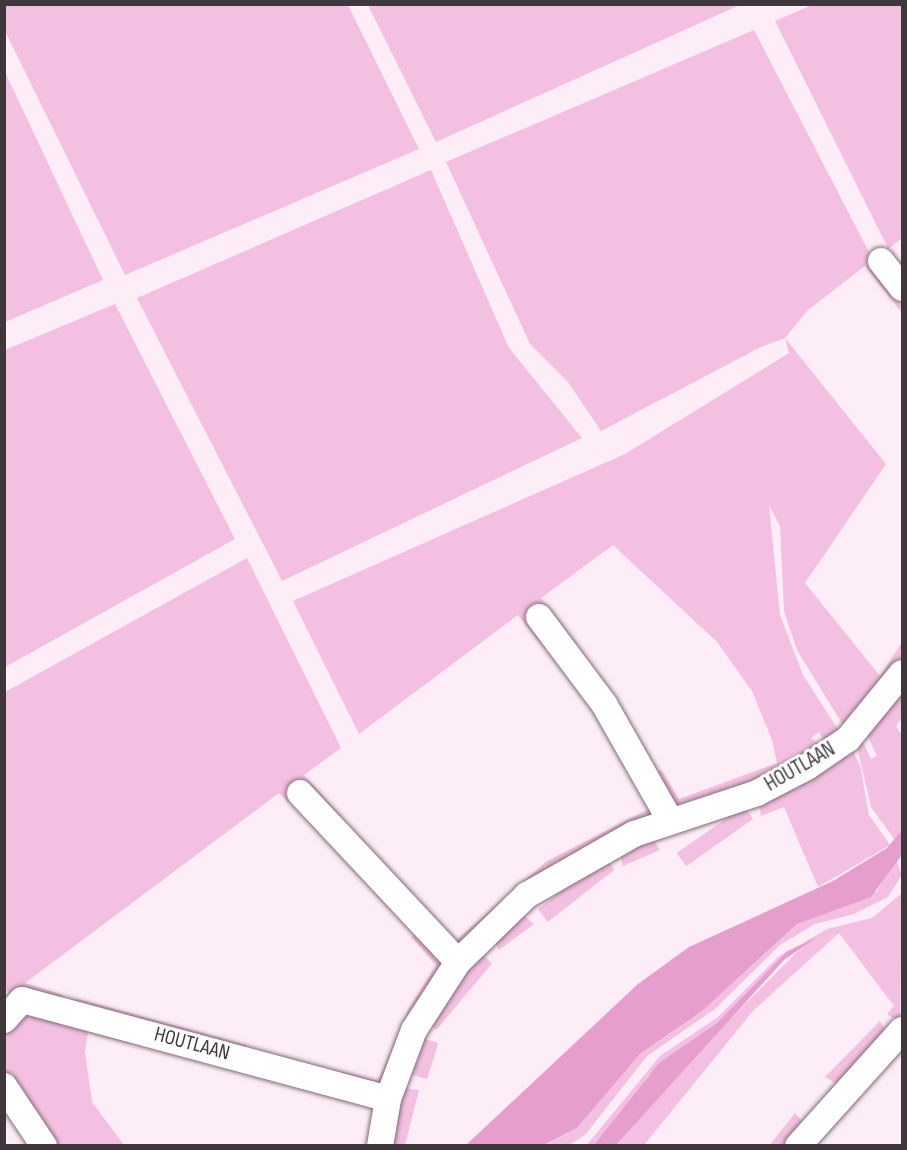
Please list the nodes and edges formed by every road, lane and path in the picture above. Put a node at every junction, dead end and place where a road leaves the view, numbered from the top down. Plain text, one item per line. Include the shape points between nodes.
1 (881, 261) dead end
2 (903, 288) edge
3 (540, 617) dead end
4 (903, 673) edge
5 (300, 793) dead end
6 (670, 820) junction
7 (458, 962) junction
8 (4, 1020) edge
9 (903, 1030) edge
10 (4, 1086) edge
11 (388, 1099) junction
12 (44, 1146) edge
13 (380, 1146) edge
14 (798, 1146) edge

1 - 2 street
3 - 6 street via 604,704
4 - 6 street, HOUTLAAN via 877,708 822,758 756,793
5 - 7 street
6 - 7 street, HOUTLAAN via 601,849 526,895
7 - 11 street, HOUTLAAN via 414,1030
8 - 11 street, HOUTLAAN via 22,1000
9 - 14 street
10 - 12 street
11 - 13 street, HOUTLAAN

